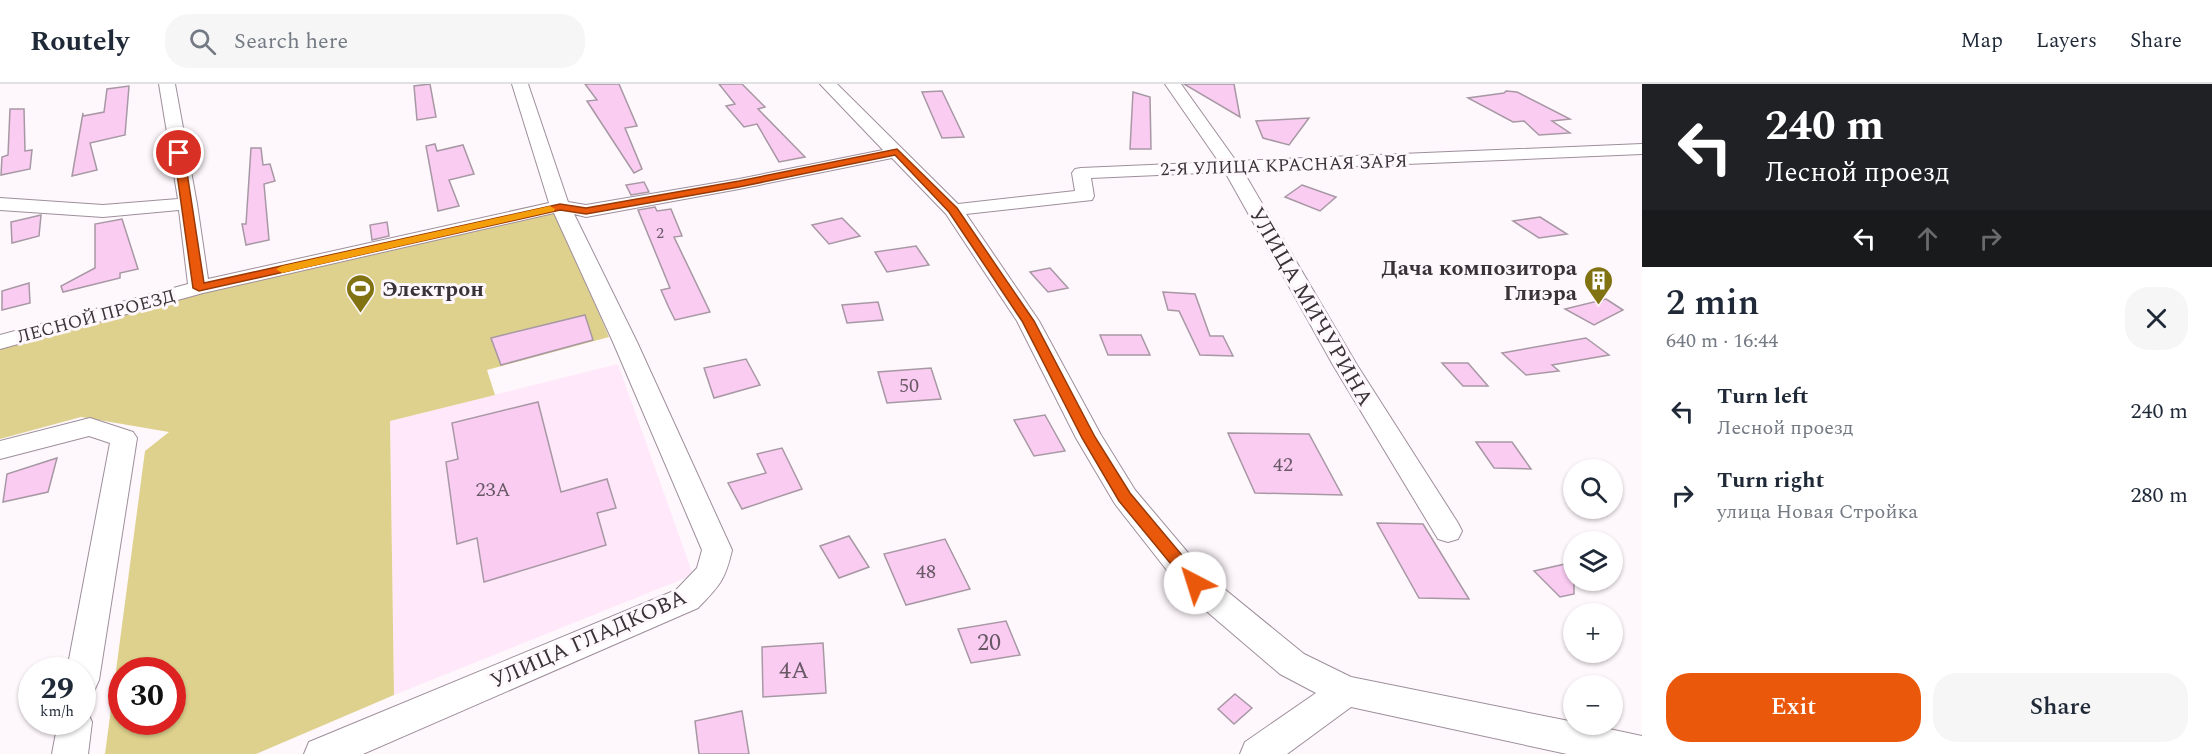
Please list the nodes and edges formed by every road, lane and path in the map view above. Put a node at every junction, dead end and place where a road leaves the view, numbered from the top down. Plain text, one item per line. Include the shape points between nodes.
1 (167, 84) edge
2 (520, 84) edge
3 (828, 84) edge
4 (1173, 84) edge
5 (1642, 149) edge
6 (897, 152) junction
7 (1232, 168) junction
8 (0, 204) edge
9 (188, 204) junction
10 (560, 207) junction
11 (953, 210) junction
12 (199, 288) junction
13 (0, 342) edge
14 (0, 450) edge
15 (1448, 531) dead end
16 (86, 657) edge
17 (1346, 691) junction
18 (73, 735) edge
19 (1642, 752) edge
20 (70, 754) edge
21 (322, 754) edge
22 (1258, 754) edge

1 - 9 street
2 - 10 street, УЛИЦА ГЛАДКОВА
3 - 6 street
4 - 7 street, УЛИЦА МИЧУРИНА
5 - 7 street, 2-Я УЛИЦА КРАСНАЯ ЗАРЯ
6 - 10 street, ЛЕСНОЙ ПРОЕЗД via 586,211
6 - 11 street
7 - 11 street, 2-Я УЛИЦА КРАСНАЯ ЗАРЯ via 1081,173 1084,196
7 - 15 street, УЛИЦА МИЧУРИНА via 1345,365
8 - 9 street via 103,211
9 - 12 street
10 - 12 street, ЛЕСНОЙ ПРОЕЗД
10 - 21 street, УЛИЦА ГЛАДКОВА via 717,550 711,574 687,599
11 - 17 street via 1028,321 1089,438 1125,497 1195,583 1292,664
12 - 13 street, ЛЕСНОЙ ПРОЕЗД
14 - 16 street via 90,427 124,438
17 - 19 street
17 - 22 street
18 - 20 street

